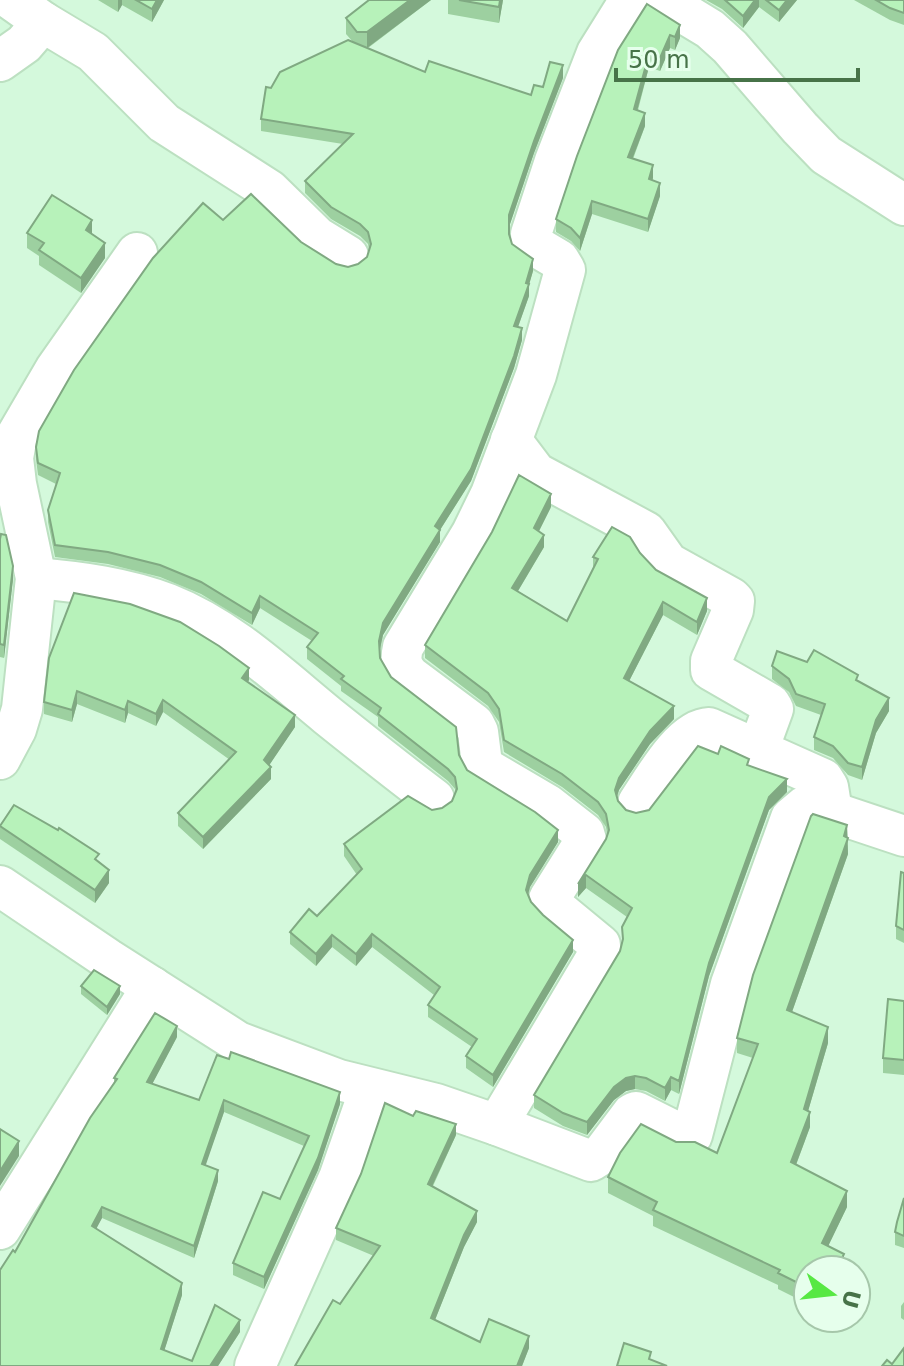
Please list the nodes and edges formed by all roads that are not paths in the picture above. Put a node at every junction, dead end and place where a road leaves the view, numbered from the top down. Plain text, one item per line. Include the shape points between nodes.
1 (630, 0) edge
2 (662, 0) edge
3 (28, 11) edge
4 (0, 61) edge
5 (904, 205) edge
6 (137, 253) dead end
7 (348, 256) dead end
8 (511, 440) junction
9 (36, 578) junction
10 (758, 750) junction
11 (0, 759) edge
12 (434, 799) dead end
13 (638, 803) dead end
14 (832, 812) junction
15 (904, 836) edge
16 (0, 886) edge
17 (152, 987) junction
18 (370, 1089) junction
19 (497, 1125) junction
20 (0, 1229) edge
21 (255, 1366) edge

1 - 8 street via 597,53 531,234 532,244 559,260 565,270 536,375
2 - 5 street via 730,47 826,155
3 - 4 street via 24,44
3 - 7 street via 93,52 164,123 269,190 317,237
6 - 9 street via 55,370 17,435 16,484
8 - 10 street via 536,473 646,532 668,563 734,601 710,668 770,704 773,713
8 - 19 street via 472,533 400,658 411,677 474,724 485,768 548,805 586,840 549,899 598,942 600,952
9 - 11 street via 22,709
9 - 12 street via 144,596 199,619 276,672
10 - 13 street via 709,728 700,729 682,742
10 - 14 street via 823,779
14 - 15 street
14 - 19 street via 804,807 791,818 731,984 692,1135 686,1137 636,1112 591,1161
16 - 17 street
17 - 18 street via 238,1042
17 - 20 street
18 - 19 street
18 - 21 street via 339,1178

